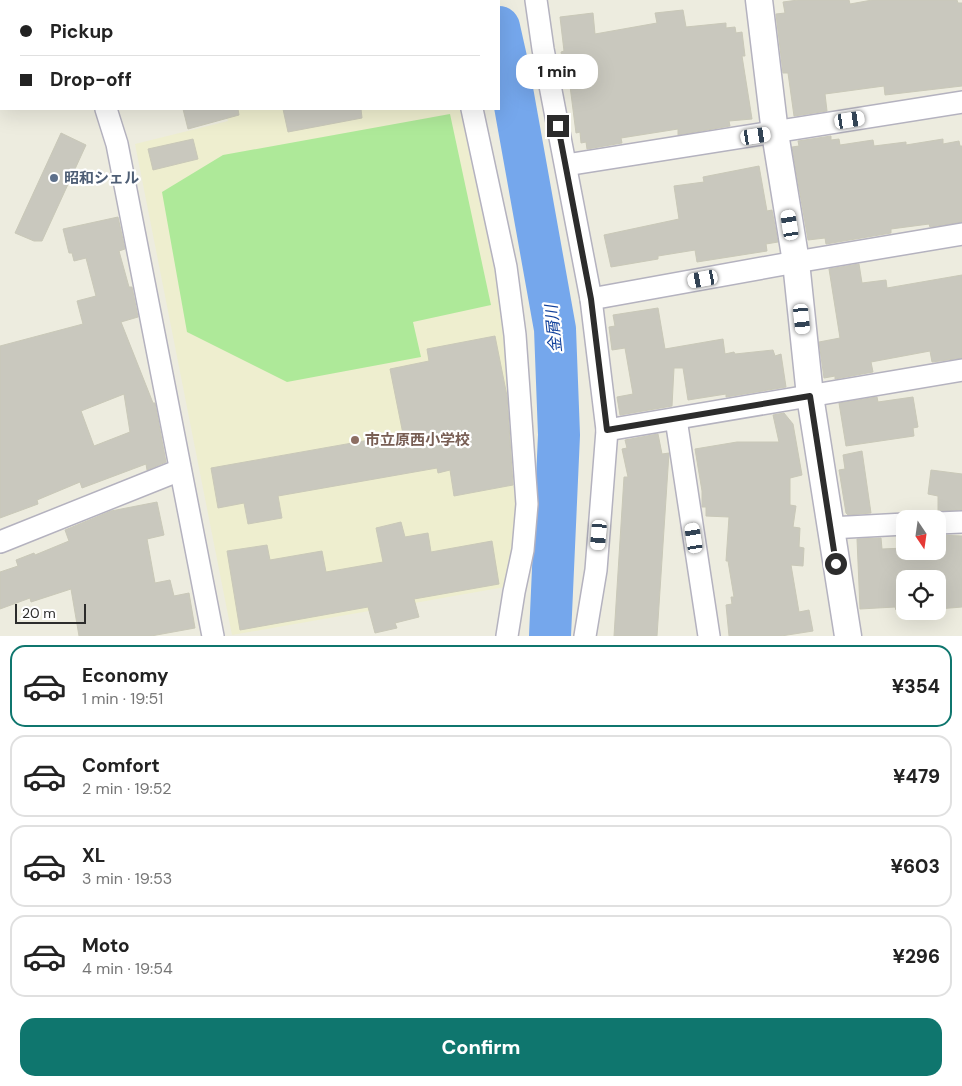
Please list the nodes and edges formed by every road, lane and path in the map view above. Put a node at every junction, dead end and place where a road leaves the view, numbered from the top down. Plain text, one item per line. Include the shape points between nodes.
1 (536, 0) edge
2 (759, 0) edge
3 (962, 102) edge
4 (106, 110) edge
5 (472, 110) edge
6 (775, 133) junction
7 (566, 165) junction
8 (962, 234) edge
9 (796, 262) junction
10 (591, 299) junction
11 (962, 370) edge
12 (810, 396) junction
13 (676, 419) junction
14 (607, 430) junction
15 (180, 470) junction
16 (962, 522) edge
17 (946, 523) edge
18 (896, 524) edge
19 (830, 528) junction
20 (0, 542) edge
21 (213, 636) edge
22 (507, 636) edge
23 (585, 636) edge
24 (709, 636) edge
25 (848, 636) edge

1 - 7 street via 542,49
2 - 6 street
3 - 6 street
4 - 15 street via 118,144
5 - 22 street via 507,276 515,335 527,504 523,550
6 - 7 street
6 - 9 street
7 - 10 street
8 - 9 street
9 - 10 street
9 - 12 street
10 - 14 street
11 - 12 street
12 - 13 street
12 - 19 street
13 - 14 street
13 - 24 street
14 - 23 street via 596,570
15 - 20 street
15 - 21 street
16 - 17 street
18 - 19 street
19 - 25 street

